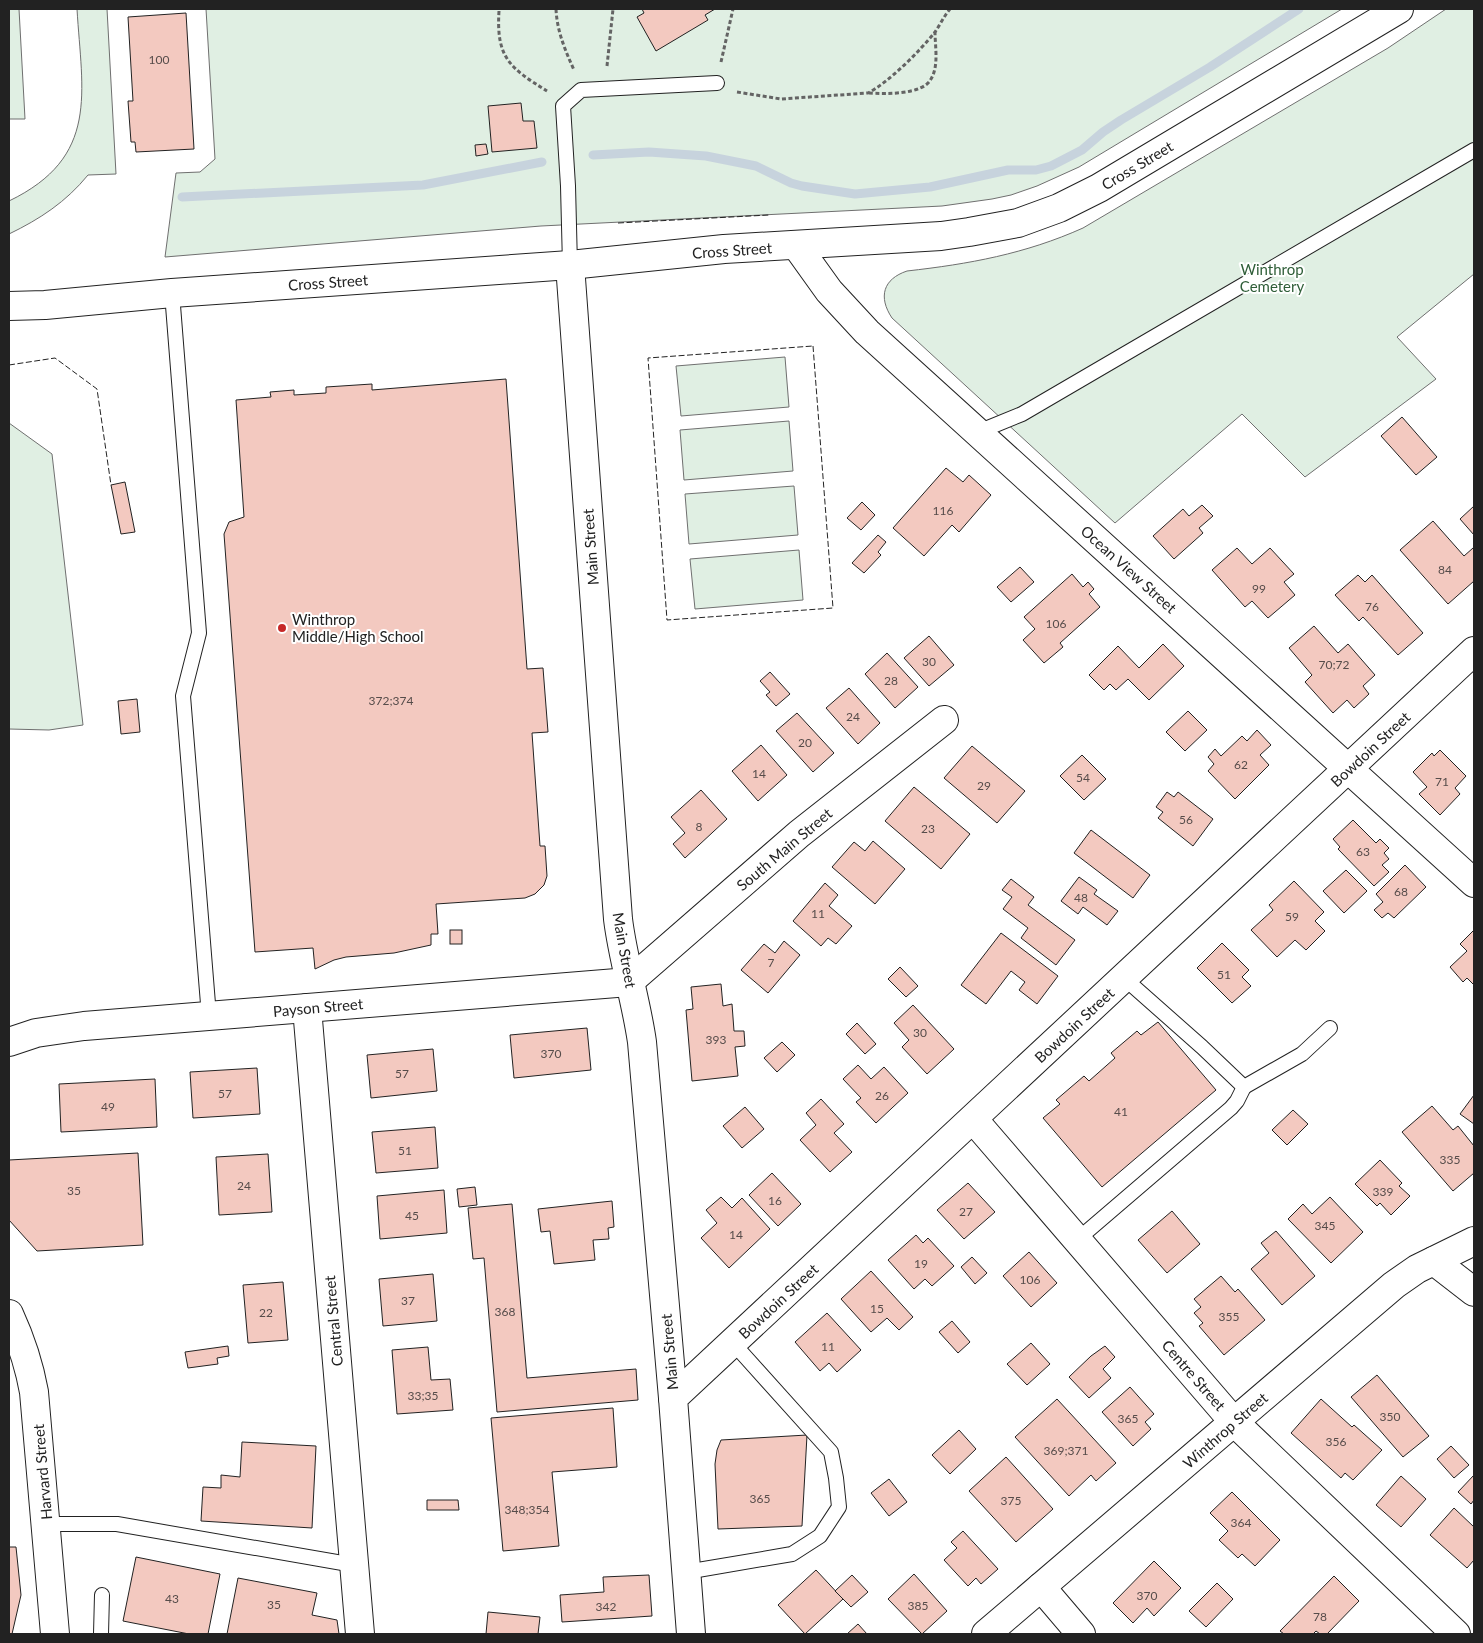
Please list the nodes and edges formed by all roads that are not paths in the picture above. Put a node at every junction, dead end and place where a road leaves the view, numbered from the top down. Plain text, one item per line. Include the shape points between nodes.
1 (1399, 9) edge
2 (717, 84) road end
3 (1474, 150) edge
4 (796, 245) junction
5 (570, 265) junction
6 (172, 293) junction
7 (9, 306) edge
8 (978, 432) junction
9 (1474, 651) edge
10 (944, 720) dead end
11 (1349, 769) junction
12 (1474, 883) edge
13 (1124, 978) junction
14 (630, 982) junction
15 (307, 1008) junction
16 (209, 1016) junction
17 (1330, 1028) dead end
18 (9, 1042) edge
19 (1244, 1087) junction
20 (973, 1119) junction
21 (1077, 1240) junction
22 (1474, 1241) edge
23 (1434, 1261) junction
24 (1474, 1292) edge
25 (9, 1314) edge
26 (733, 1343) junction
27 (673, 1398) junction
28 (1234, 1422) junction
29 (46, 1524) junction
30 (354, 1565) junction
31 (686, 1572) junction
32 (1041, 1587) junction
33 (102, 1595) dead end
34 (55, 1634) edge
35 (101, 1634) edge
36 (360, 1634) edge
37 (691, 1634) edge
38 (986, 1634) edge
39 (1081, 1634) edge
40 (1456, 1634) edge

1 - 4 street, Cross Street via 1099,188 1052,210 1018,223 969,232
2 - 5 lane via 582,90 563,106
3 - 8 lane via 1022,414
4 - 5 street, Cross Street
4 - 8 street, Ocean View Street via 854,319
5 - 6 street, Cross Street
5 - 14 street, Main Street via 618,919
6 - 7 street, Cross Street
6 - 16 lane via 199,633 183,696
8 - 11 street, Ocean View Street
9 - 11 street, Bowdoin Street
10 - 14 street, South Main Street via 799,834
11 - 12 street, Ocean View Street
11 - 13 street, Bowdoin Street
13 - 19 lane
13 - 20 street, Bowdoin Street
14 - 15 street, Payson Street
14 - 27 street, Main Street via 642,1042
15 - 16 street, Payson Street
15 - 30 street, Central Street
16 - 18 street, Payson Street via 60,1028
17 - 19 lane via 1302,1054
19 - 21 lane via 1231,1108
20 - 21 street, Centre Street
20 - 26 street, Bowdoin Street
21 - 28 street, Centre Street
22 - 23 street, Winthrop Street
23 - 24 street
23 - 28 street, Winthrop Street via 1394,1285
25 - 29 street, Harvard Street via 29,1363
26 - 27 street, Bowdoin Street
26 - 31 lane via 831,1452 839,1507 820,1536 792,1554
27 - 31 street, Main Street
28 - 32 street, Winthrop Street
28 - 40 street, Centre Street
29 - 30 lane via 116,1524
29 - 34 street, Harvard Street
30 - 36 street, Central Street
31 - 37 street, Main Street
32 - 38 street, Winthrop Street
32 - 39 street
33 - 35 lane

